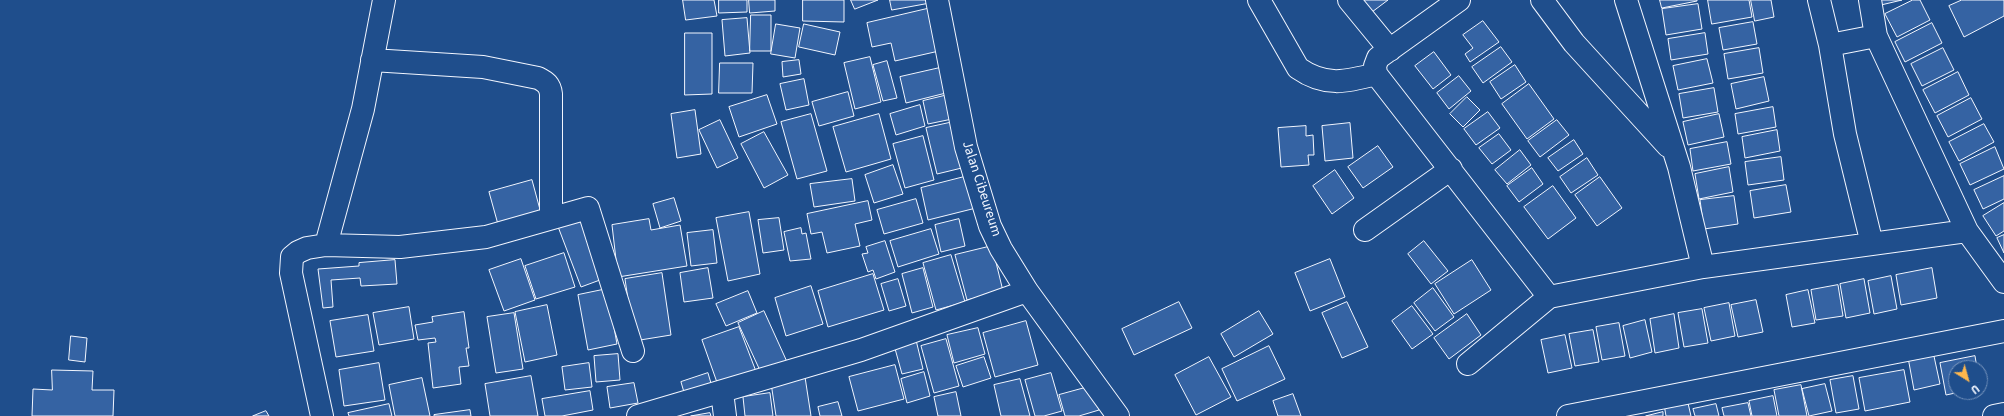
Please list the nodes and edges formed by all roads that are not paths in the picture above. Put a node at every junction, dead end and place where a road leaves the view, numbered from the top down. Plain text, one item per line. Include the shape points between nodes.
1 (384, 0) edge
2 (937, 0) edge
3 (1259, 0) edge
4 (1349, 0) edge
5 (1459, 0) edge
6 (1542, 0) edge
7 (1626, 0) edge
8 (1819, 0) edge
9 (1870, 0) edge
10 (1876, 36) junction
11 (1830, 45) junction
12 (1390, 50) junction
13 (372, 60) junction
14 (1376, 74) junction
15 (1672, 150) junction
16 (1450, 169) junction
17 (551, 218) junction
18 (1365, 230) dead end
19 (1967, 231) junction
20 (1872, 244) junction
21 (326, 245) junction
22 (1703, 267) junction
23 (2004, 282) edge
24 (1027, 291) junction
25 (1549, 297) junction
26 (2004, 331) edge
27 (633, 351) dead end
28 (1468, 364) dead end
29 (722, 392) junction
30 (2004, 414) edge
31 (322, 416) edge
32 (638, 416) edge
33 (725, 416) edge
34 (1118, 416) edge
35 (1568, 416) edge
36 (1994, 416) edge

1 - 13 street
2 - 24 street, Jalan Cibeureum via 968,154 990,226
3 - 14 street via 1298,68 1309,76 1335,82
4 - 12 street
5 - 12 street
6 - 15 street via 1574,43
7 - 15 street
8 - 11 street
9 - 10 street
10 - 11 street
10 - 19 street
11 - 20 street via 1846,134
12 - 14 street via 1376,61
13 - 17 street via 483,67 538,78 545,82 551,88
13 - 21 street via 363,109
14 - 16 street
15 - 22 street via 1679,167
16 - 18 street
16 - 25 street
17 - 21 street via 486,237 470,239 400,247
17 - 27 street via 588,208
19 - 20 street
19 - 23 street
20 - 22 street
21 - 31 street via 298,252 292,257 291,264
22 - 25 street
24 - 29 street via 861,350
24 - 34 street, Jalan Cibeureum
25 - 28 street
26 - 35 street
29 - 32 street
29 - 33 street
30 - 36 street

